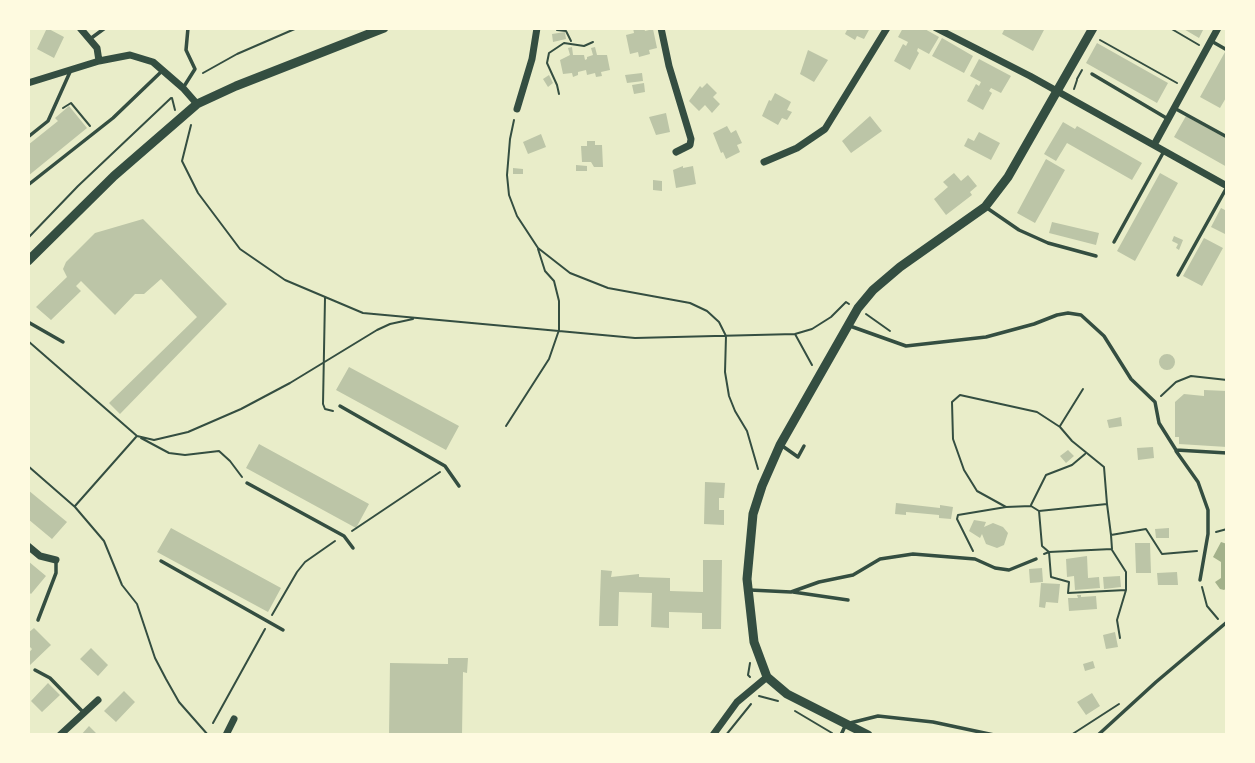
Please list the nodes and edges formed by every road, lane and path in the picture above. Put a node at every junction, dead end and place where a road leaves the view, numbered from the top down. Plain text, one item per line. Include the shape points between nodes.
1 (80, 28) edge
2 (105, 28) edge
3 (188, 28) edge
4 (297, 28) edge
5 (384, 28) edge
6 (537, 28) edge
7 (661, 28) edge
8 (887, 28) edge
9 (936, 28) edge
10 (1170, 28) edge
11 (1218, 28) edge
12 (557, 30) dead end
13 (1091, 31) edge
14 (89, 40) junction
15 (1211, 41) junction
16 (571, 42) junction
17 (593, 43) dead end
18 (1206, 49) junction
19 (1227, 50) edge
20 (99, 61) junction
21 (71, 70) junction
22 (164, 70) junction
23 (1093, 74) dead end
24 (199, 76) dead end
25 (1077, 80) dead end
26 (28, 83) edge
27 (183, 88) junction
28 (1185, 88) junction
29 (1056, 91) junction
30 (1073, 93) dead end
31 (559, 94) dead end
32 (172, 98) junction
33 (197, 104) junction
34 (1174, 108) junction
35 (517, 109) joint
36 (51, 112) junction
37 (178, 118) junction
38 (1168, 118) junction
39 (95, 132) junction
40 (28, 137) edge
41 (1227, 137) edge
42 (1154, 145) junction
43 (1164, 151) junction
44 (676, 152) dead end
45 (764, 162) dead end
46 (28, 186) edge
47 (1227, 187) edge
48 (985, 207) junction
49 (28, 238) edge
50 (1114, 242) dead end
51 (538, 248) junction
52 (1096, 256) dead end
53 (28, 261) edge
54 (1178, 275) dead end
55 (325, 297) junction
56 (858, 308) junction
57 (417, 318) junction
58 (28, 322) edge
59 (848, 326) junction
60 (559, 330) junction
61 (891, 332) dead end
62 (794, 334) junction
63 (726, 336) junction
64 (28, 341) edge
65 (63, 342) dead end
66 (324, 363) junction
67 (1227, 380) edge
68 (815, 382) junction
69 (1083, 389) dead end
70 (1155, 402) junction
71 (340, 406) joint
72 (506, 426) dead end
73 (1060, 427) junction
74 (137, 436) junction
75 (780, 445) junction
76 (804, 446) dead end
77 (1176, 450) junction
78 (1086, 452) junction
79 (1227, 453) edge
80 (28, 466) edge
81 (446, 467) junction
82 (247, 483) joint
83 (459, 486) dead end
84 (762, 486) junction
85 (1107, 504) junction
86 (1031, 506) junction
87 (75, 507) junction
88 (1006, 507) junction
89 (1039, 511) junction
90 (1227, 529) edge
91 (1208, 534) junction
92 (1111, 535) junction
93 (344, 536) junction
94 (28, 546) edge
95 (354, 548) dead end
96 (1112, 549) junction
97 (1205, 550) junction
98 (1049, 552) junction
99 (975, 559) junction
100 (1036, 559) joint
101 (56, 560) joint
102 (160, 561) dead end
103 (1200, 580) joint
104 (748, 590) junction
105 (1126, 590) junction
106 (791, 592) junction
107 (848, 600) dead end
108 (38, 621) dead end
109 (268, 622) junction
110 (1225, 624) edge
111 (283, 630) dead end
112 (1120, 638) dead end
113 (750, 663) dead end
114 (35, 670) dead end
115 (767, 677) junction
116 (757, 685) junction
117 (1126, 699) dead end
118 (98, 700) dead end
119 (780, 702) dead end
120 (752, 703) dead end
121 (792, 709) dead end
122 (84, 713) junction
123 (234, 719) dead end
124 (213, 723) dead end
125 (846, 724) junction
126 (61, 735) edge
127 (208, 735) edge
128 (226, 735) edge
129 (713, 735) edge
130 (726, 735) edge
131 (839, 735) edge
132 (868, 735) edge
133 (995, 735) edge
134 (1071, 735) edge
135 (1098, 735) edge

1 - 14 street
2 - 14 lane
3 - 27 lane via 186,50 195,69
4 - 24 path
5 - 33 street
6 - 35 street via 533,59
7 - 44 street via 691,139 690,145
8 - 45 street via 825,129 813,140
9 - 29 street
10 - 18 path
11 - 15 street
12 - 16 path via 566,31
13 - 28 path
13 - 29 street
14 - 20 street via 97,48
15 - 18 street
15 - 19 lane
16 - 17 path
16 - 31 path via 558,45 547,57
18 - 28 street
20 - 21 street
20 - 22 street via 130,55
21 - 26 street
21 - 36 lane
22 - 27 street
22 - 39 lane
23 - 38 lane
25 - 30 path
27 - 32 path
27 - 33 street
28 - 34 street
29 - 42 street
29 - 48 street via 1008,177
32 - 37 path
32 - 49 path
33 - 37 street
34 - 38 street
34 - 41 lane
35 - 51 path via 510,139 509,195
36 - 39 path via 71,103
36 - 40 lane via 48,121
37 - 53 street
37 - 55 path via 191,121 182,161 198,193 240,249 285,279
38 - 42 street
39 - 46 lane
42 - 43 street
43 - 47 street
43 - 50 lane
47 - 54 lane
48 - 52 lane via 1048,243
48 - 56 street via 900,267
51 - 60 path via 545,271 554,281
51 - 63 path via 570,273 608,288 690,303 707,311
55 - 57 path via 363,313
55 - 66 path
56 - 59 street
56 - 61 path
56 - 62 path via 846,302 823,323
57 - 60 path
57 - 66 path via 377,330
58 - 65 lane
59 - 68 street
59 - 70 lane via 906,346 986,337 1056,315 1081,314 1104,336 1131,379
60 - 63 path via 635,338
60 - 72 path via 549,359
62 - 63 path
62 - 68 path via 809,357
63 - 84 path via 729,396 747,431
64 - 74 path
66 - 71 path via 323,404 332,412
66 - 74 path via 188,432 154,440
67 - 70 path via 1191,376 1176,382
68 - 75 street
69 - 73 path
70 - 77 lane via 1159,423
71 - 81 lane
73 - 78 path
73 - 88 path via 1037,412 1014,405 960,396 952,402 953,439 964,470 977,491
74 - 82 path via 169,453 219,451
74 - 87 path
75 - 76 lane via 798,457
75 - 84 street
77 - 79 lane
77 - 91 lane via 1198,482 1208,510
78 - 85 path via 1104,467
78 - 86 path via 1072,465 1046,475
80 - 87 path
81 - 83 lane
81 - 93 path
82 - 93 lane
84 - 104 street via 748,551
85 - 89 path
85 - 92 path
86 - 88 path
86 - 89 path
87 - 127 path via 104,541 179,702
88 - 99 path via 958,515
89 - 98 path via 1042,546
90 - 91 path
91 - 97 lane
92 - 96 path
92 - 97 path via 1146,529 1162,554
93 - 95 lane
93 - 109 path via 305,562
94 - 101 street via 40,556
96 - 98 path
96 - 105 path via 1126,572
97 - 103 lane
98 - 100 path
98 - 105 path via 1051,577 1069,582 1068,593
99 - 100 lane via 1009,570
99 - 106 lane via 913,554 880,559 853,575
101 - 108 lane via 56,573
102 - 109 lane
103 - 110 path via 1207,606
104 - 106 lane
104 - 115 street via 754,642
105 - 112 path via 1117,620
106 - 107 lane
109 - 111 lane
109 - 124 path
110 - 135 lane
113 - 116 path via 748,675
114 - 122 lane via 50,678
115 - 116 street
115 - 125 street via 787,694
116 - 119 path via 758,696
116 - 129 street
117 - 134 path
118 - 122 street
120 - 130 path
121 - 131 path
122 - 126 street
123 - 128 street
125 - 131 lane
125 - 132 street
125 - 133 lane via 878,716

